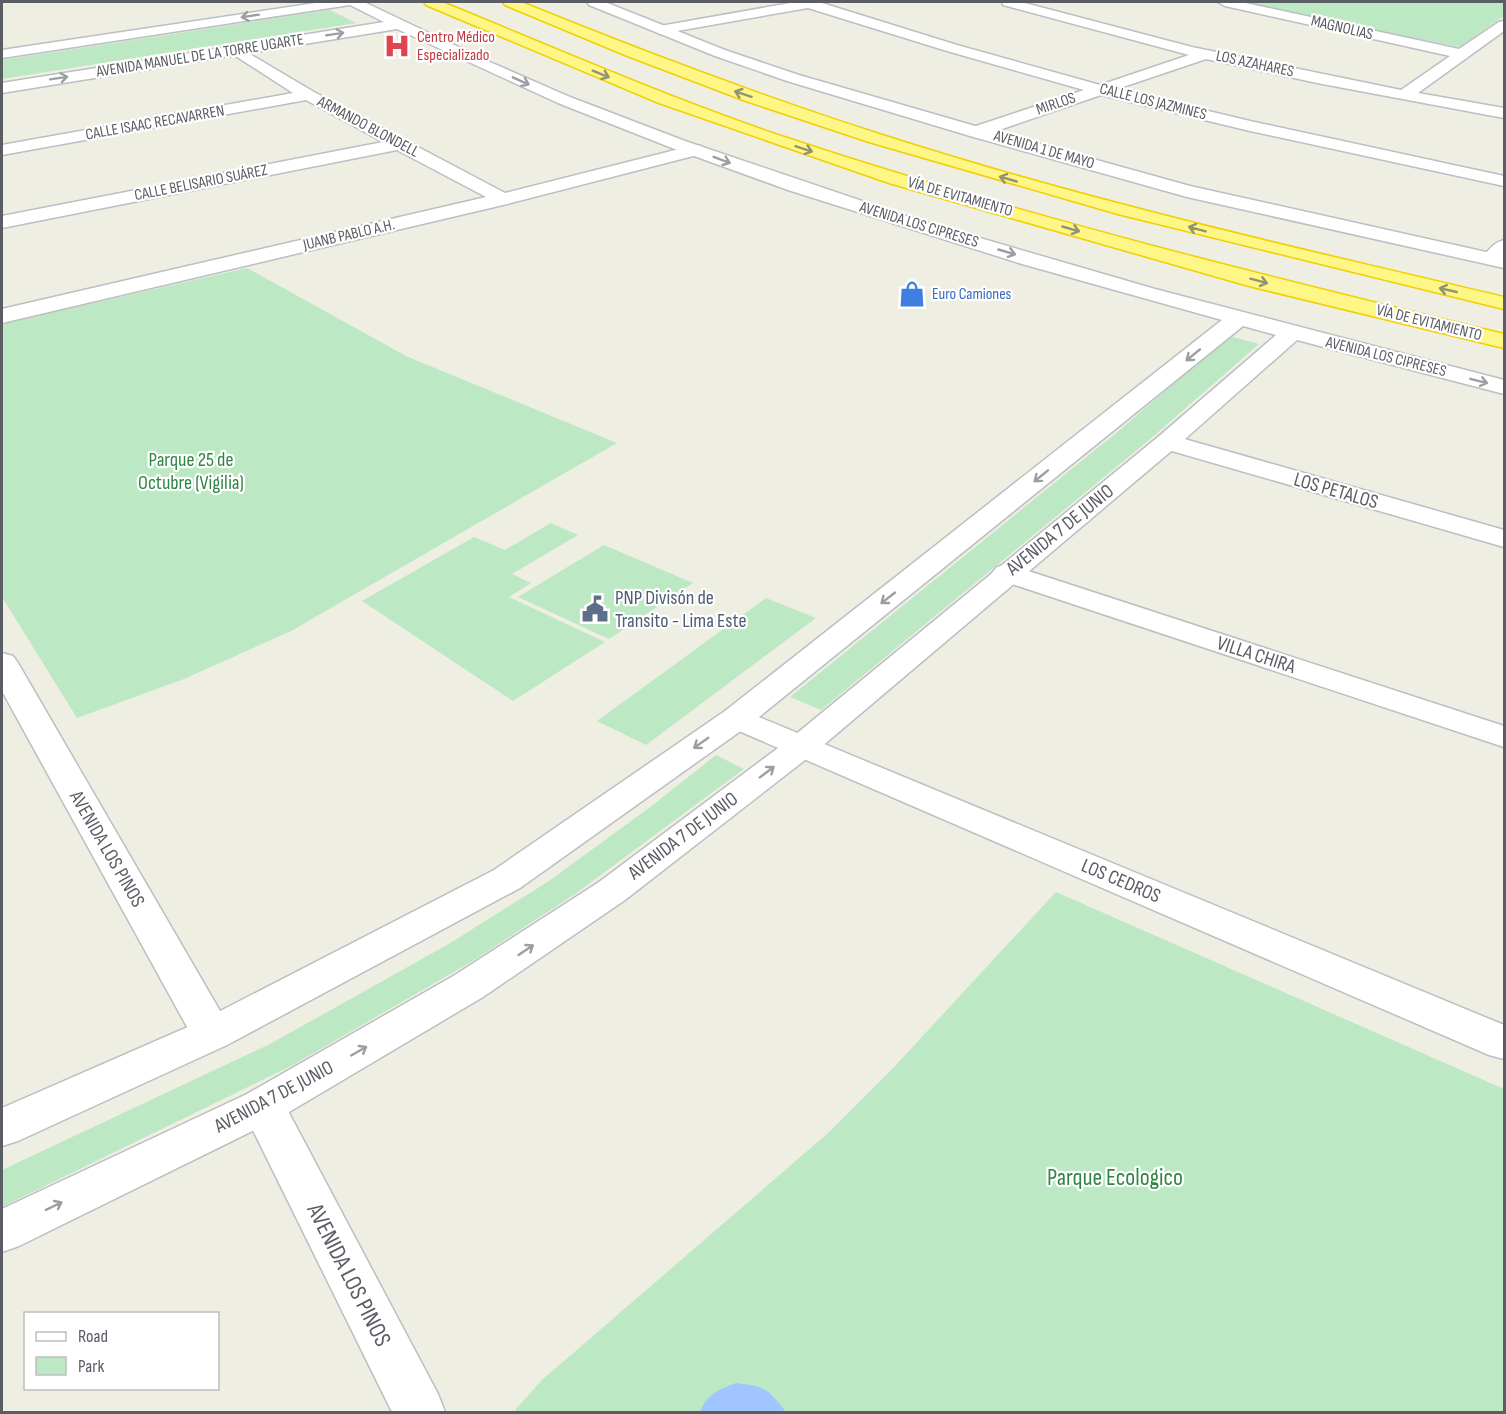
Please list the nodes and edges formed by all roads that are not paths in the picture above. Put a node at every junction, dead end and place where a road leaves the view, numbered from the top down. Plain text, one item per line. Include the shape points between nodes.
1 (346, 2) edge
2 (354, 2) edge
3 (431, 2) edge
4 (510, 2) edge
5 (594, 2) edge
6 (811, 2) edge
7 (1008, 2) edge
8 (1225, 2) edge
9 (399, 24) junction
10 (1504, 25) edge
11 (660, 30) junction
12 (236, 50) junction
13 (2, 54) edge
14 (1205, 54) junction
15 (1460, 54) junction
16 (2, 88) edge
17 (1098, 89) junction
18 (308, 95) junction
19 (1404, 95) junction
20 (1504, 113) edge
21 (976, 132) junction
22 (399, 144) junction
23 (2, 150) edge
24 (695, 150) junction
25 (1504, 181) edge
26 (503, 199) junction
27 (2, 222) edge
28 (1500, 256) edge
29 (1504, 303) edge
30 (2, 316) edge
31 (1239, 318) junction
32 (1292, 333) junction
33 (1504, 341) edge
34 (1504, 387) edge
35 (1167, 442) junction
36 (1504, 539) edge
37 (1007, 573) junction
38 (2, 663) edge
39 (737, 718) junction
40 (1504, 737) edge
41 (802, 746) junction
42 (212, 1034) junction
43 (1504, 1043) edge
44 (263, 1106) junction
45 (2, 1128) edge
46 (2, 1231) edge
47 (419, 1413) edge

1 -> 13 street, AVENIDA MANUEL DE LA TORRE UGARTE
2 - 9 street, AVENIDA LOS CIPRESES
3 -> 33 highway, VÍA DE EVITAMIENTO via 665,100 896,179 1257,280
29 -> 4 highway, VÍA DE EVITAMIENTO via 1263,247 943,160 725,88
5 - 11 street, AVENIDA 1 DE MAYO
6 - 11 street
6 - 17 street, CALLE LOS JAZMINES via 935,44
7 - 14 street, LOS AZAHARES
8 - 15 street, MAGNOLIAS
12 -> 9 street, AVENIDA MANUEL DE LA TORRE UGARTE
9 -> 24 street, AVENIDA LOS CIPRESES via 563,100
10 - 15 street
11 - 21 street, AVENIDA 1 DE MAYO via 793,78
16 -> 12 street, AVENIDA MANUEL DE LA TORRE UGARTE
12 - 18 street, ARMANDO BLONDELL
14 - 17 street, MIRLOS
14 - 19 street, LOS AZAHARES
15 - 19 street
17 - 21 street, MIRLOS
17 - 25 street, CALLE LOS JAZMINES
18 - 22 street, ARMANDO BLONDELL
18 - 23 street, CALLE ISAAC RECAVARREN
19 - 20 street, LOS AZAHARES
21 - 28 street, AVENIDA 1 DE MAYO via 1187,191
22 - 26 street, ARMANDO BLONDELL
22 - 27 street, CALLE BELISARIO SUÁREZ
24 - 26 street, JUANB PABLO A.H.
24 -> 31 street, AVENIDA LOS CIPRESES via 961,238
26 - 30 street, JUANB PABLO A.H.
31 - 32 street, AVENIDA LOS CIPRESES
31 -> 39 street
32 -> 34 street, AVENIDA LOS CIPRESES
32 - 35 street, AVENIDA 7 DE JUNIO
35 - 36 street, LOS PETALOS
35 - 37 street, AVENIDA 7 DE JUNIO
37 - 40 street, VILLA CHIRA
37 - 41 street, AVENIDA 7 DE JUNIO
38 - 42 street, AVENIDA LOS PINOS
39 - 41 street, LOS CEDROS
39 -> 42 street via 507,879
41 - 43 street, LOS CEDROS
44 -> 41 street, AVENIDA 7 DE JUNIO via 500,967 612,891
42 - 45 street
46 -> 44 street, AVENIDA 7 DE JUNIO
44 - 47 street, AVENIDA LOS PINOS

